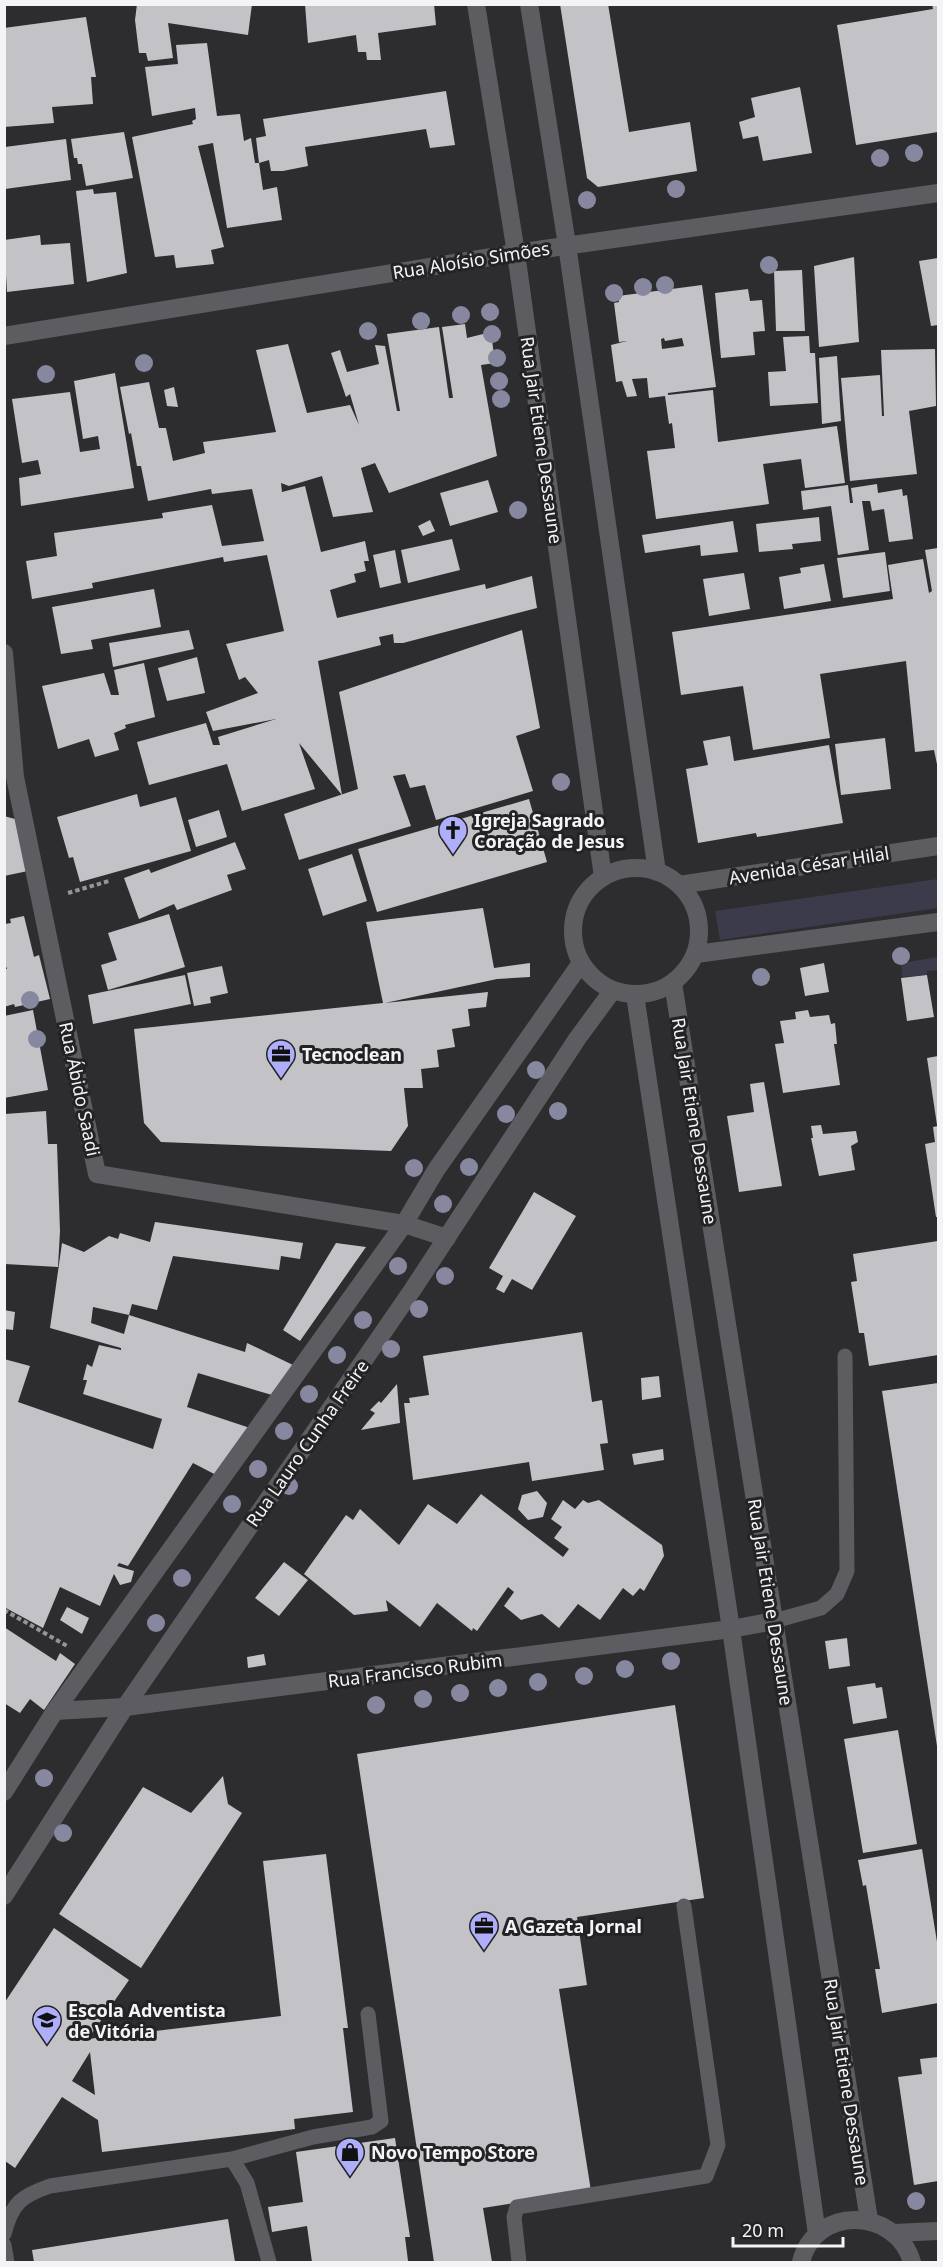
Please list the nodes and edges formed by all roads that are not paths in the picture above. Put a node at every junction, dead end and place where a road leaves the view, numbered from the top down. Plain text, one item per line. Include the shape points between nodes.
1 (476, 4) edge
2 (529, 4) edge
3 (939, 193) edge
4 (567, 245) junction
5 (516, 253) junction
6 (4, 336) edge
7 (4, 653) edge
8 (10, 779) edge
9 (939, 846) edge
10 (657, 872) junction
11 (603, 877) junction
12 (679, 885) junction
13 (939, 922) edge
14 (696, 954) junction
15 (581, 963) junction
16 (673, 983) junction
17 (613, 990) junction
18 (635, 995) junction
19 (404, 1224) junction
20 (447, 1238) junction
21 (845, 1356) dead end
22 (774, 1621) junction
23 (731, 1629) junction
24 (125, 1707) junction
25 (55, 1711) junction
26 (4, 1792) edge
27 (4, 1896) edge
28 (684, 1906) dead end
29 (368, 2014) dead end
30 (232, 2159) junction
31 (869, 2220) junction
32 (939, 2231) edge
33 (894, 2233) junction
34 (4, 2234) edge
35 (817, 2234) junction
36 (4, 2245) edge
37 (7, 2262) edge
38 (269, 2262) edge
39 (519, 2262) edge
40 (801, 2262) edge
41 (912, 2262) edge

1 - 5 street, Rua Jair Etiene Dessaune
2 - 4 street
3 - 4 street, Rua Aloísio Simões
4 - 5 street, Rua Aloísio Simões
4 - 10 street
5 - 6 street, Rua Aloísio Simões
5 - 11 street, Rua Jair Etiene Dessaune
7 - 8 street, Rua Ábido Saadi
8 - 19 street, Rua Ábido Saadi via 41,900 97,1174
9 - 12 street, Avenida César Hilal
10 - 11 street via 630,868
10 - 12 street
11 - 15 street via 584,895 574,920 573,937
12 - 14 street via 697,913 700,938
13 - 14 street
14 - 16 street
15 - 17 street via 591,976
15 - 19 street via 436,1170
16 - 18 street via 655,992
16 - 22 street, Rua Jair Etiene Dessaune
17 - 18 street
17 - 20 street, Rua Lauro Cunha Freire via 576,1039
18 - 23 street
19 - 20 street, Rua Ábido Saadi
19 - 25 street
20 - 24 street, Rua Lauro Cunha Freire
21 - 22 lane via 846,1571 837,1594 821,1608
22 - 23 street, Rua Francisco Rubim
22 - 31 street, Rua Jair Etiene Dessaune
23 - 24 street, Rua Francisco Rubim
23 - 35 street
24 - 25 street, Rua Francisco Rubim
24 - 27 street, Rua Lauro Cunha Freire
25 - 26 street
28 - 39 lane via 718,2145 706,2176 517,2207 514,2217
29 - 30 lane via 381,2121 372,2127 313,2136
30 - 34 lane via 50,2186 26,2194 10,2213
30 - 38 lane via 247,2183
31 - 33 street
31 - 35 street via 846,2220
32 - 33 street
33 - 41 street
35 - 40 street
36 - 37 lane

